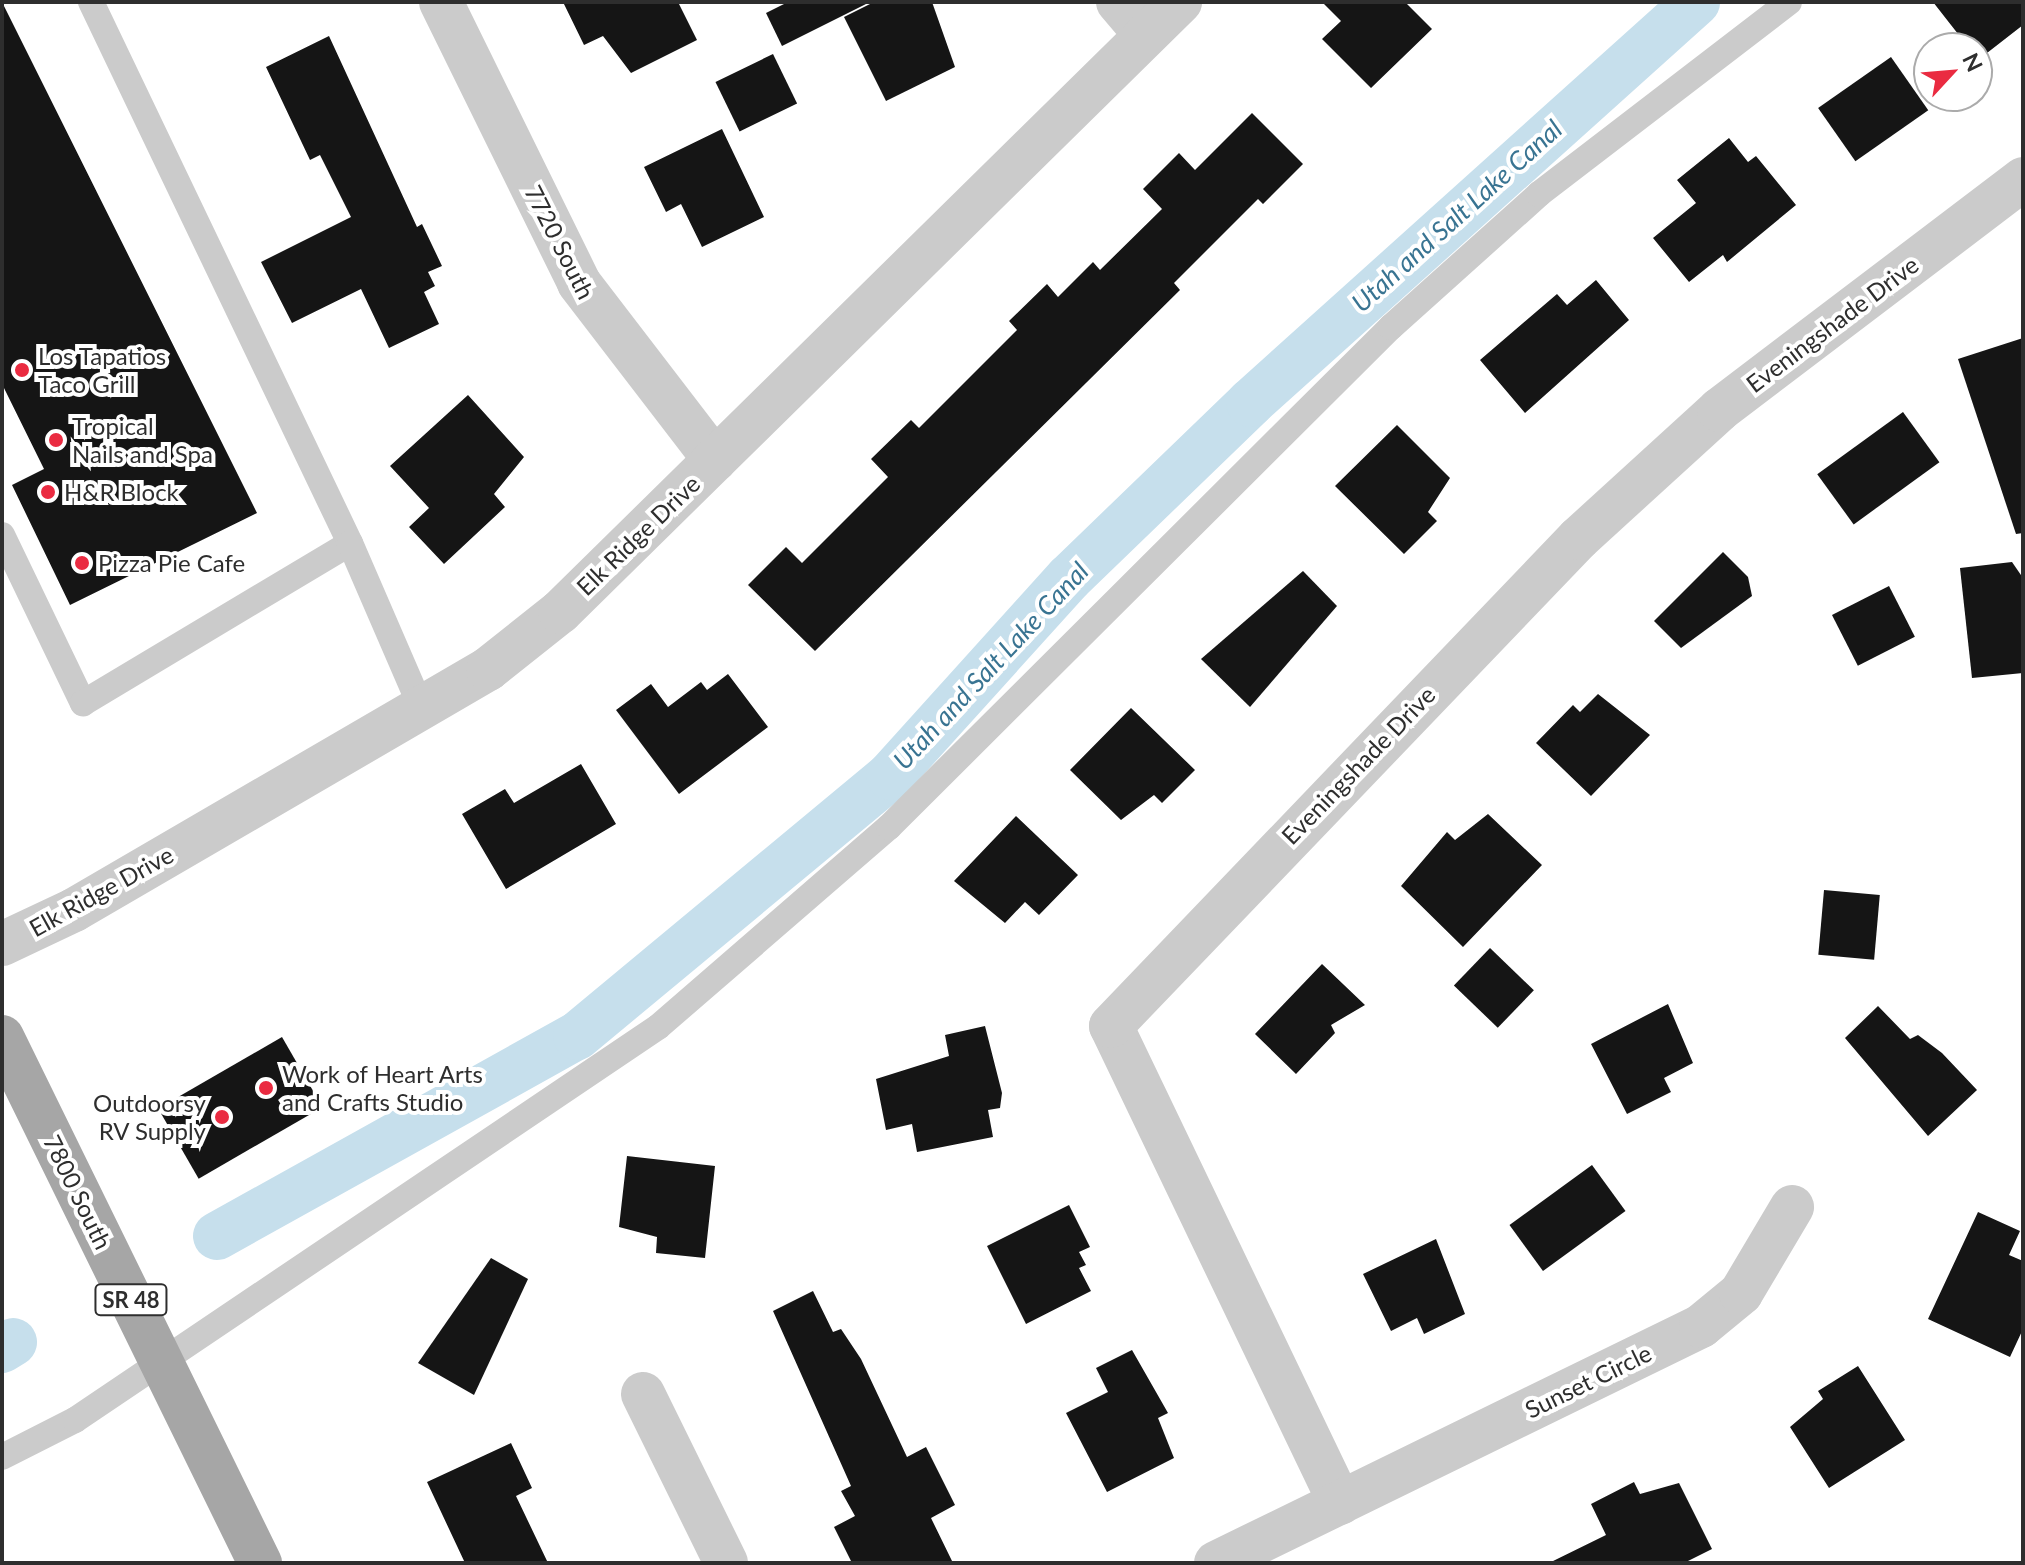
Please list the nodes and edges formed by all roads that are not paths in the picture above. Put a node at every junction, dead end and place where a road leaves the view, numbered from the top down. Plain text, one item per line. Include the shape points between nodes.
1 (91, 2) edge
2 (441, 2) edge
3 (1118, 2) edge
4 (1180, 2) edge
5 (1789, 2) edge
6 (1146, 35) junction
7 (2023, 179) edge
8 (715, 460) junction
9 (2, 535) edge
10 (350, 543) junction
11 (421, 707) junction
12 (2, 944) edge
13 (2, 1037) edge
14 (1792, 1207) dead end
15 (161, 1361) junction
16 (643, 1394) dead end
17 (2, 1457) edge
18 (1340, 1503) junction
19 (260, 1563) edge
20 (726, 1563) edge
21 (1216, 1563) edge

1 - 10 lane
2 - 8 street, 7720 South via 579,283
3 - 6 street
4 - 6 street, Elk Ridge Drive
5 - 15 lane via 1539,194 1391,327 889,827 658,1027
6 - 8 street, Elk Ridge Drive
7 - 18 street, Eveningshade Drive via 1719,410 1591,527 1111,1026
8 - 11 street, Elk Ridge Drive via 560,612 488,669
9 - 10 lane via 83,703
10 - 11 lane
11 - 12 street, Elk Ridge Drive via 74,910
13 - 15 main road, 7800 South / SR 48
14 - 18 street, Sunset Circle via 1741,1293 1701,1326
15 - 17 lane via 75,1420
15 - 19 main road, 7800 South / SR 48
16 - 20 street
18 - 21 street, Sunset Circle

